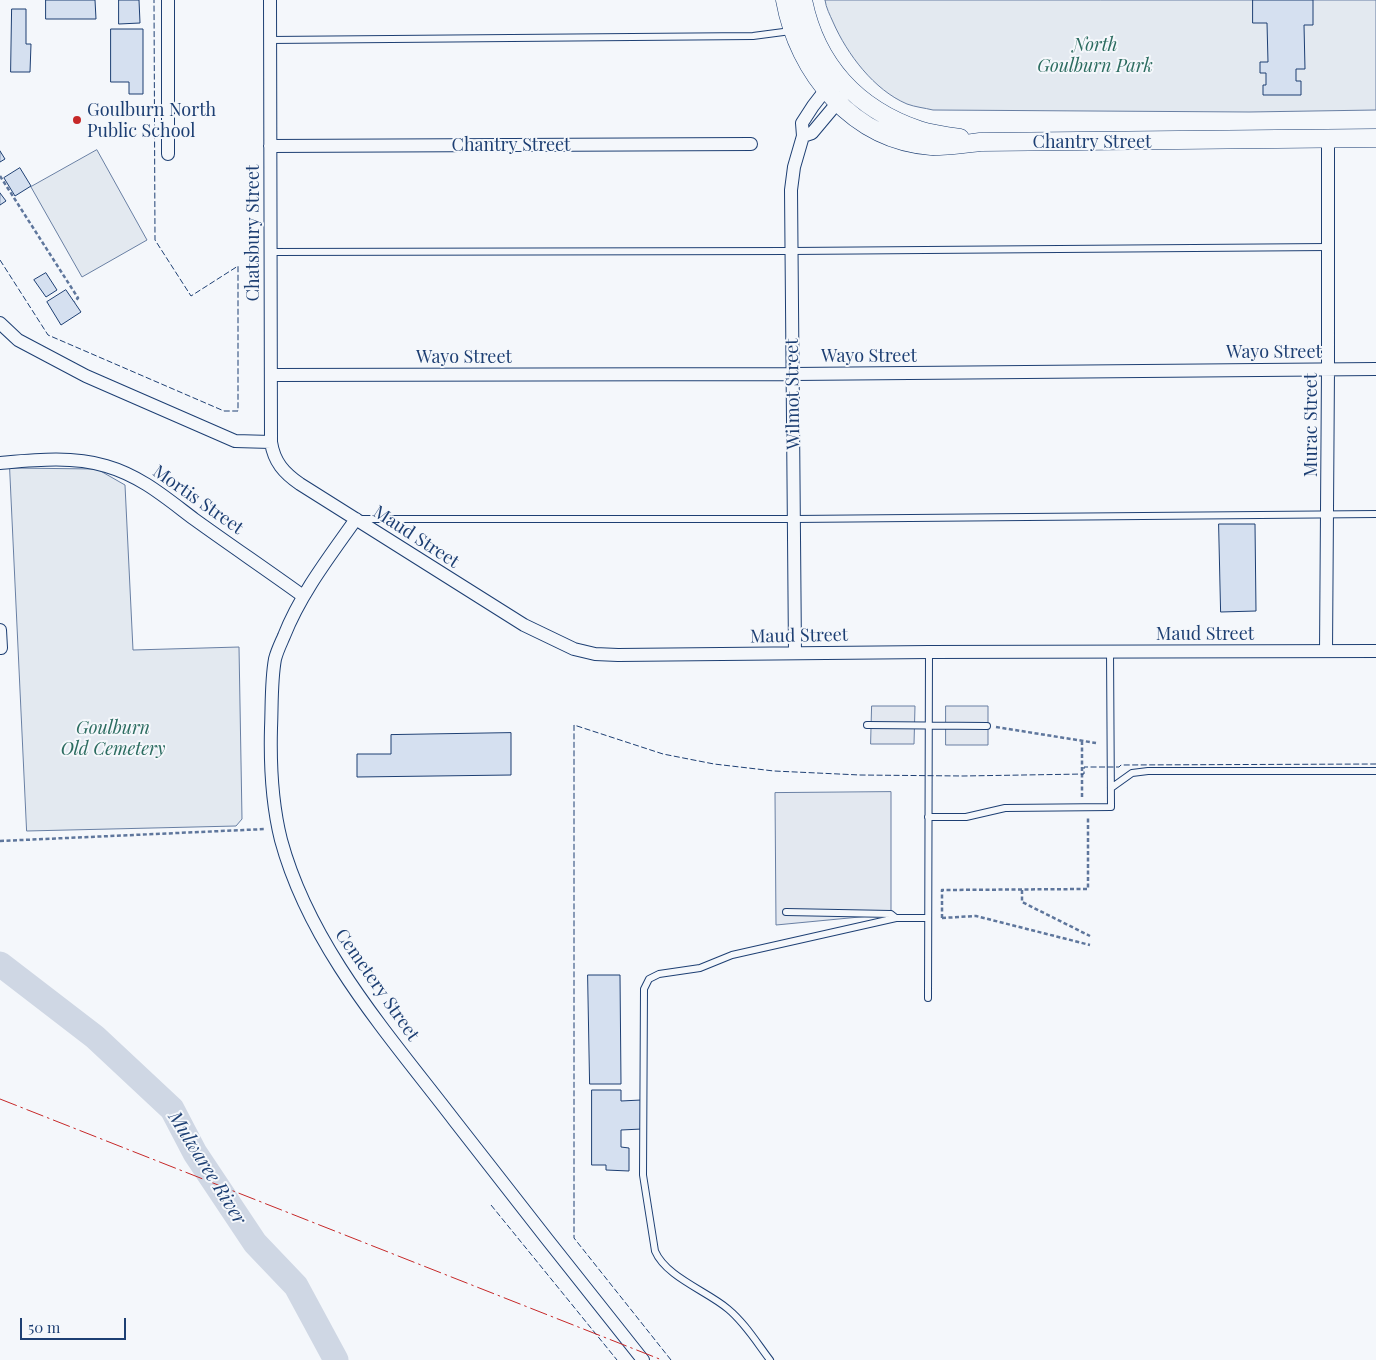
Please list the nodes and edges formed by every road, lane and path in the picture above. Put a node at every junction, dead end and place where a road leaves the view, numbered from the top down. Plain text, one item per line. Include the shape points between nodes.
1 (168, 0) edge
2 (270, 0) edge
3 (785, 0) edge
4 (803, 0) edge
5 (792, 30) junction
6 (270, 40) junction
7 (838, 89) junction
8 (1376, 138) edge
9 (1328, 140) junction
10 (751, 144) dead end
11 (270, 146) junction
12 (168, 154) dead end
13 (0, 176) edge
14 (3, 181) junction
15 (0, 183) edge
16 (1328, 246) junction
17 (791, 251) junction
18 (270, 252) junction
19 (74, 302) dead end
20 (0, 323) edge
21 (1328, 369) junction
22 (1376, 369) edge
23 (793, 374) junction
24 (272, 375) junction
25 (271, 442) junction
26 (0, 463) edge
27 (278, 464) joint
28 (1328, 514) junction
29 (1376, 514) edge
30 (356, 518) junction
31 (794, 519) junction
32 (303, 596) junction
33 (0, 630) edge
34 (1, 648) edge
35 (1110, 651) junction
36 (1326, 651) junction
37 (1376, 651) edge
38 (929, 652) junction
39 (795, 653) junction
40 (867, 725) dead end
41 (929, 726) junction
42 (987, 726) joint
43 (1082, 741) junction
44 (1096, 743) dead end
45 (1376, 771) edge
46 (1111, 788) junction
47 (1082, 800) dead end
48 (1088, 816) dead end
49 (928, 817) junction
50 (267, 829) dead end
51 (0, 841) edge
52 (1022, 890) junction
53 (786, 912) dead end
54 (896, 918) junction
55 (928, 918) junction
56 (1090, 936) dead end
57 (1090, 945) dead end
58 (928, 998) dead end
59 (643, 1360) edge
60 (770, 1360) edge

1 - 12 street
2 - 6 street, Chatsbury Street
3 - 5 main road
4 - 7 main road via 814,37
5 - 6 lane via 753,36
5 - 7 main road via 819,82
6 - 11 street, Chatsbury Street
7 - 9 main road, Chantry Street via 856,119 868,127 897,139 929,146 980,142
7 - 17 street, Wilmot Street via 812,133 804,136 796,158 792,180
8 - 9 main road, Chantry Street
9 - 16 street, Murac Street
10 - 11 street, Chantry Street
11 - 18 street, Chatsbury Street
13 - 14 path
14 - 15 path
14 - 19 path via 78,298
16 - 17 lane
16 - 21 street, Murac Street
17 - 18 lane
17 - 23 street, Wilmot Street
18 - 24 street, Chatsbury Street
20 - 25 street via 18,340 86,376 236,441
21 - 22 street, Wayo Street
21 - 23 street, Wayo Street
21 - 28 street, Murac Street
23 - 24 street, Wayo Street
23 - 31 street, Wilmot Street
24 - 25 street, Chatsbury Street
25 - 27 street, Chatsbury Street
26 - 32 street, Mortis Street via 90,462 128,474 160,492
27 - 30 street, Maud Street via 292,479
28 - 29 lane
28 - 31 lane
28 - 36 street, Murac Street
30 - 31 lane
30 - 32 street, Cemetery Street
30 - 39 street, Maud Street via 501,612 574,649 618,655
31 - 39 street, Wilmot Street
32 - 59 street, Cemetery Street via 276,657 270,746 273,796 297,887 318,930 354,988
33 - 34 street
35 - 36 street, Maud Street
35 - 38 street, Maud Street
35 - 46 lane
36 - 37 street, Maud Street
38 - 39 street, Maud Street
38 - 41 lane
40 - 41 lane
41 - 42 lane
41 - 49 lane
42 - 43 path
43 - 44 path
43 - 47 path
45 - 46 lane via 1142,772 1132,773
46 - 49 lane via 1111,808 1005,808 972,816
48 - 52 path via 1088,889
49 - 55 lane
50 - 51 path
52 - 56 path via 1022,902
52 - 57 path via 942,890 942,918 976,916
53 - 54 lane via 891,914
54 - 55 lane
54 - 60 lane via 732,956 700,968 659,974 649,979 644,989 644,1175 655,1251 666,1267 735,1315
55 - 58 lane

